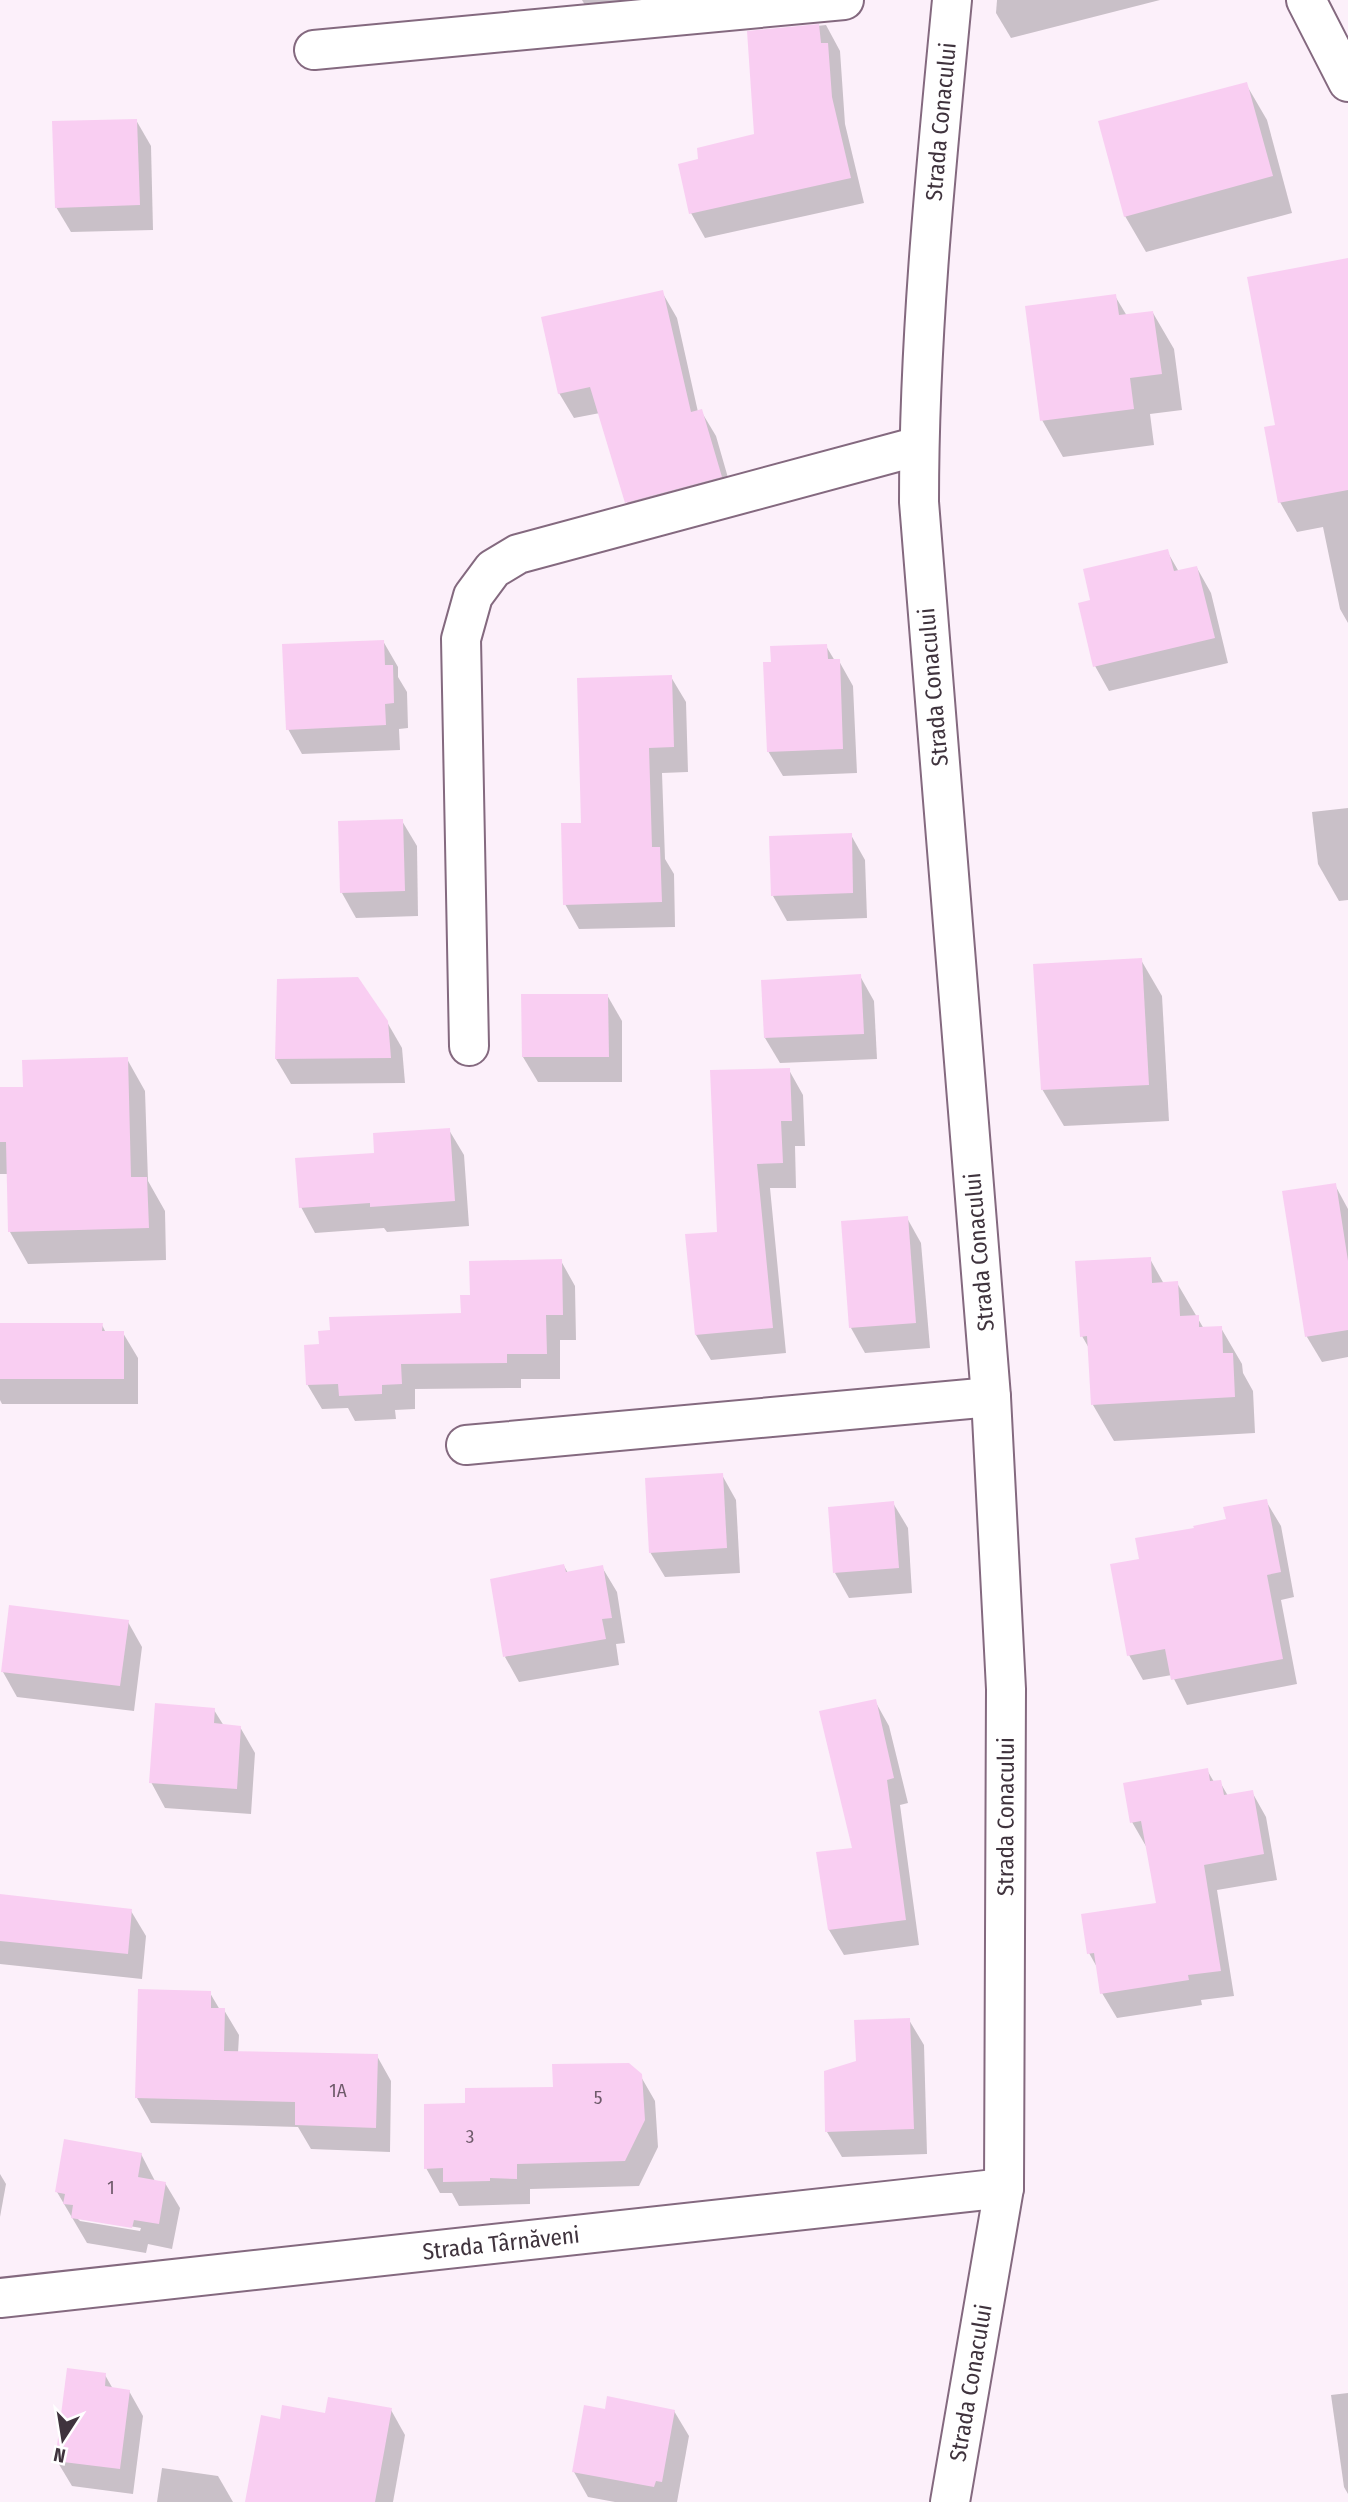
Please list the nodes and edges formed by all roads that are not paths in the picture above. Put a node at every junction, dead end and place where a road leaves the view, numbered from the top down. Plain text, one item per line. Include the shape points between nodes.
1 (844, 0) edge
2 (952, 0) edge
3 (1306, 0) edge
4 (314, 50) dead end
5 (1346, 74) edge
6 (919, 446) junction
7 (469, 1046) dead end
8 (990, 1397) junction
9 (466, 1445) dead end
10 (1004, 2188) junction
11 (0, 2298) edge
12 (950, 2502) edge

1 - 4 street
2 - 6 street, Strada Conacului via 930,236
3 - 5 street
6 - 7 street via 518,554 493,569 472,596 461,639
6 - 8 street, Strada Conacului via 924,572
8 - 9 street
8 - 10 street, Strada Conacului via 1006,1689
10 - 11 street, Strada Târnăveni
10 - 12 street, Strada Conacului

